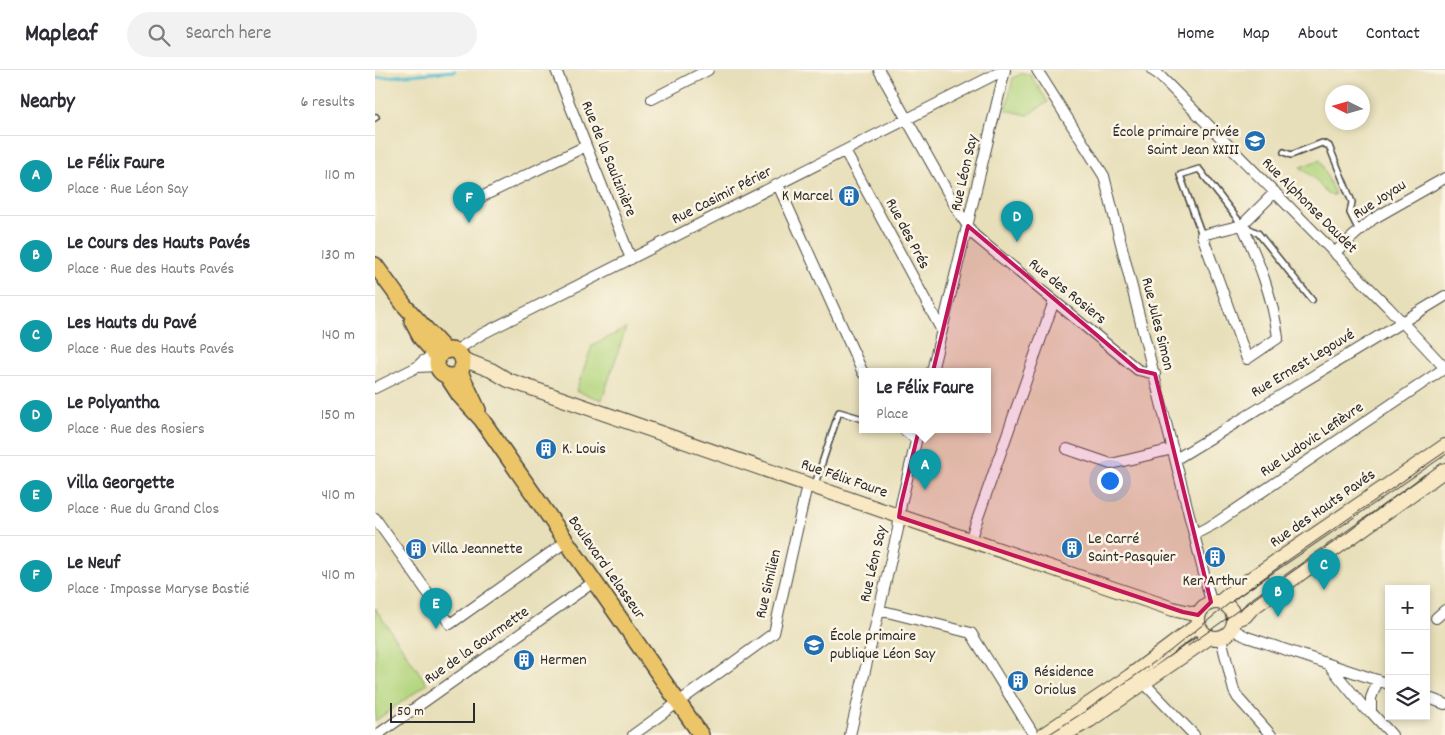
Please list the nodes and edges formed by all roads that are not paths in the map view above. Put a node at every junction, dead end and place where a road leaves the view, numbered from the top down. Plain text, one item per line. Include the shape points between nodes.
1 (556, 70) edge
2 (708, 70) edge
3 (879, 70) edge
4 (1005, 70) edge
5 (1037, 70) edge
6 (1152, 70) edge
7 (652, 99) dead end
8 (907, 120) junction
9 (586, 146) junction
10 (845, 151) junction
11 (1285, 152) dead end
12 (1445, 178) edge
13 (778, 185) junction
14 (1275, 192) junction
15 (473, 201) dead end
16 (1242, 225) junction
17 (968, 226) junction
18 (1359, 231) junction
19 (1202, 235) junction
20 (1334, 253) junction
21 (631, 259) junction
22 (375, 265) edge
23 (1445, 296) edge
24 (1313, 300) dead end
25 (1054, 301) junction
26 (1401, 322) junction
27 (942, 331) junction
28 (449, 362) junction
29 (861, 368) edge
30 (933, 368) edge
31 (1445, 368) edge
32 (1155, 374) junction
33 (375, 388) edge
34 (859, 418) edge
35 (917, 434) edge
36 (1445, 446) edge
37 (1067, 449) dead end
38 (1174, 454) junction
39 (1445, 470) edge
40 (811, 486) junction
41 (899, 516) junction
42 (375, 518) edge
43 (1195, 534) junction
44 (970, 540) junction
45 (567, 541) junction
46 (595, 581) junction
47 (1216, 602) junction
48 (879, 610) junction
49 (1445, 610) edge
50 (1436, 618) dead end
51 (1198, 620) junction
52 (1224, 631) junction
53 (1329, 664) junction
54 (1378, 680) junction
55 (1144, 683) junction
56 (1385, 683) edge
57 (1430, 698) edge
58 (678, 702) junction
59 (1445, 704) edge
60 (1371, 712) junction
61 (377, 735) edge
62 (633, 735) edge
63 (701, 735) edge
64 (850, 735) edge
65 (1034, 735) edge
66 (1043, 735) edge
67 (1063, 735) edge
68 (1194, 735) edge
69 (1271, 735) edge
70 (1392, 735) edge

1 - 9 street, Rue de la Saulzinière
2 - 7 street
3 - 8 street, Rue des Rosiers
4 - 8 street, Rue Casimir Périer
4 - 17 street, Rue Léon Say
5 - 32 street, Rue Jules Simon via 1104,176
6 - 14 street, Rue Alphonse Daudet
8 - 10 street, Rue Casimir Périer
8 - 17 street, Rue des Rosiers
9 - 15 street
9 - 21 street, Rue de la Saulzinière
10 - 13 street, Rue Casimir Périer
10 - 27 street, Rue des Prés
11 - 18 lane via 1291,155 1322,144 1329,146 1352,202 1350,213
12 - 18 street, Rue Joyau via 1373,219
13 - 21 street, Rue Casimir Périer
13 - 29 street
14 - 16 street
14 - 20 street, Rue Alphonse Daudet
16 - 19 street
16 - 19 lane via 1199,169 1180,175
16 - 19 street via 1260,265 1276,317 1278,338 1247,359
16 - 24 lane via 1258,233
17 - 25 street, Rue des Rosiers via 974,235
17 - 27 street, Rue Léon Say
18 - 20 street, Rue Joyau
20 - 26 street, Rue Alphonse Daudet
21 - 28 street, Rue Casimir Périer via 482,334
22 - 28 main road, Boulevard Lelasseur
23 - 26 street, Rue Ernest Legouvé
25 - 32 street, Rue des Rosiers via 1138,370
25 - 44 street
26 - 31 street, Rue Alphonse Daudet
26 - 38 street, Rue Ernest Legouvé
27 - 30 street, Rue Léon Say
28 - 33 street, Rue Casimir Périer via 429,358
28 - 40 street, Rue Félix Faure via 491,370 508,380
28 - 45 main road, Boulevard Lelasseur via 460,396 483,420
31 - 43 street, Rue Ludovic Lefièvre
32 - 38 street, Rue Jules Simon
34 - 40 lane via 839,412
35 - 41 street, Rue Léon Say
36 - 47 street, Rue des Hauts Pavés
37 - 38 street, Rue Ernest Legouvé via 1111,464
38 - 43 street, Rue Jules Simon
39 - 52 street
40 - 41 street, Rue Félix Faure
40 - 58 street, Rue Similien via 774,633
41 - 44 street, Rue Félix Faure
41 - 48 street, Rue Léon Say
42 - 45 street via 450,624
43 - 47 street, Rue Jules Simon
44 - 51 street, Rue Félix Faure
45 - 46 main road, Boulevard Lelasseur
46 - 58 main road, Boulevard Lelasseur
46 - 61 street, Rue de la Gourmette
47 - 51 street via 1204,606
47 - 52 street via 1230,609
48 - 64 street, Rue Léon Say
48 - 65 street via 971,633
49 - 50 street
51 - 52 street via 1202,632
51 - 66 street via 1130,676
52 - 53 street
52 - 55 street via 1197,645
52 - 69 street via 1234,691
53 - 54 street
53 - 60 street
54 - 56 street
54 - 60 street via 1371,698
55 - 67 street
55 - 68 street
57 - 59 street
58 - 62 street, Rue Similien
58 - 63 main road, Boulevard Lelasseur
60 - 70 street

